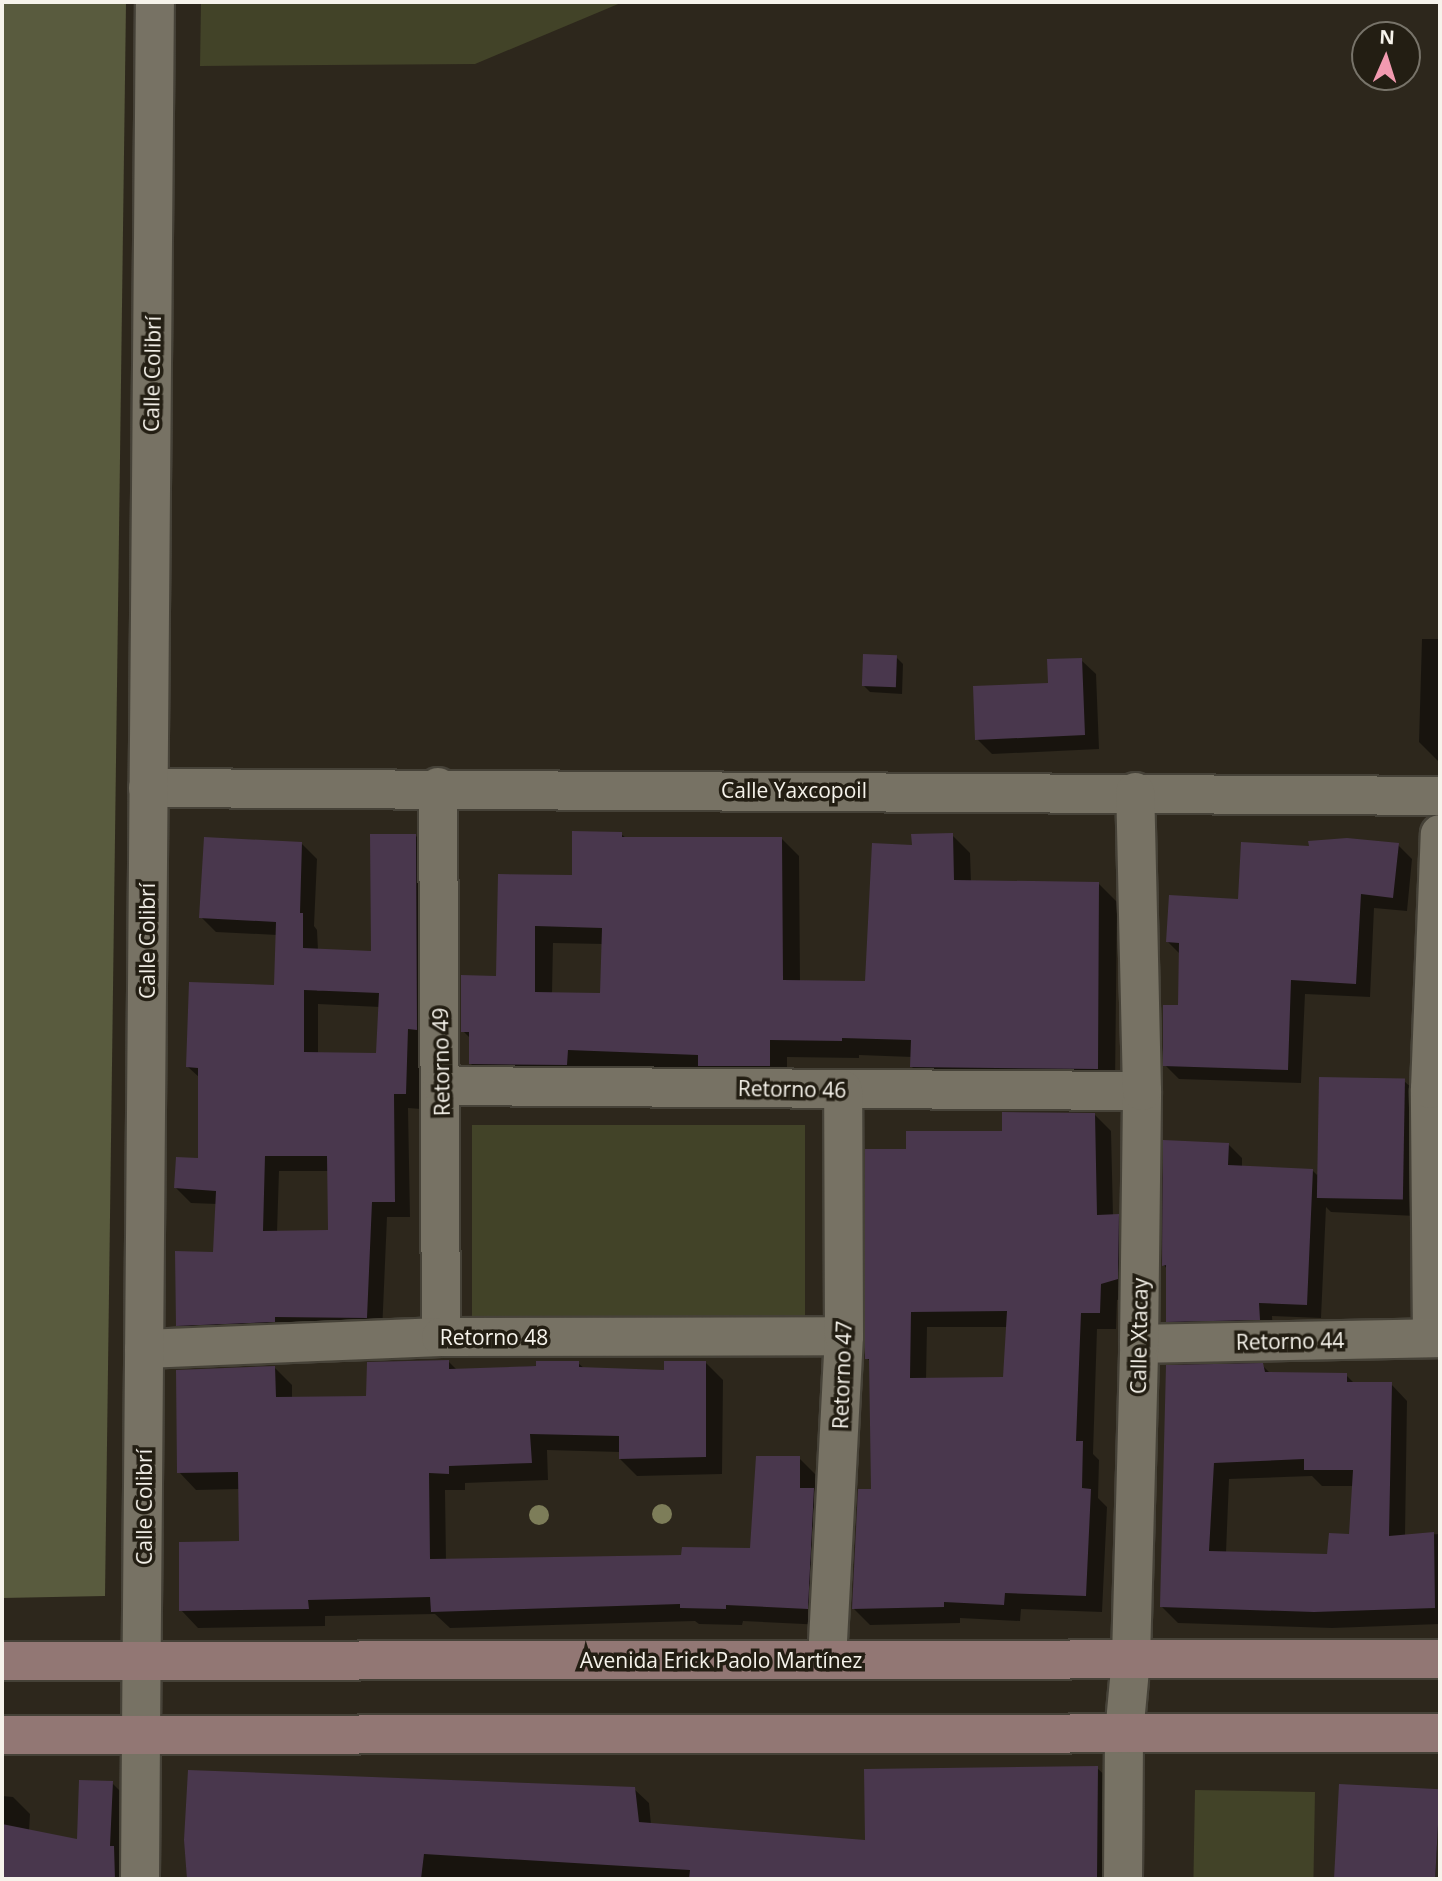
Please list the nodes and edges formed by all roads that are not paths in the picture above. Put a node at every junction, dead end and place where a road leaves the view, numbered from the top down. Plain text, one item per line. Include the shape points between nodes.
1 (155, 2) edge
2 (438, 787) junction
3 (148, 788) junction
4 (1135, 792) junction
5 (1440, 796) edge
6 (1440, 834) edge
7 (442, 1086) junction
8 (1435, 1089) edge
9 (844, 1090) junction
10 (1142, 1091) junction
11 (844, 1336) junction
12 (441, 1337) junction
13 (1436, 1338) edge
14 (1139, 1344) junction
15 (144, 1349) junction
16 (1131, 1659) junction
17 (1440, 1659) edge
18 (827, 1660) junction
19 (2, 1661) edge
20 (144, 1661) junction
21 (1440, 1733) edge
22 (1124, 1734) junction
23 (2, 1735) edge
24 (142, 1735) junction
25 (139, 1879) edge
26 (1123, 1879) edge

1 - 3 street, Calle Colibrí
2 - 3 street, Calle Yaxcopoil
2 - 4 street, Calle Yaxcopoil
2 - 7 street, Retorno 49
3 - 15 street, Calle Colibrí
4 - 5 street, Calle Yaxcopoil
4 - 10 street, Calle Xtacay
6 - 8 street
7 - 9 street, Retorno 46
7 - 12 street, Retorno 49
8 - 13 street
9 - 10 street, Retorno 46
9 - 11 street, Retorno 47
10 - 14 street, Calle Xtacay
11 - 12 street, Retorno 48
11 - 18 street, Retorno 47
12 - 15 street, Retorno 48
13 - 14 street, Retorno 44
14 - 16 street, Calle Xtacay
15 - 20 street, Calle Colibrí
16 - 17 main road, Avenida Erick Paolo Martínez
16 - 18 main road, Avenida Erick Paolo Martínez
16 - 22 street, Calle Xtacay
18 - 20 main road, Avenida Erick Paolo Martínez
19 - 20 main road, Avenida Erick Paolo Martínez
20 - 24 street, Calle Colibrí
21 - 22 main road
22 - 24 main road
22 - 26 street, Calle Xtacay
23 - 24 main road
24 - 25 street, Calle Colibrí

